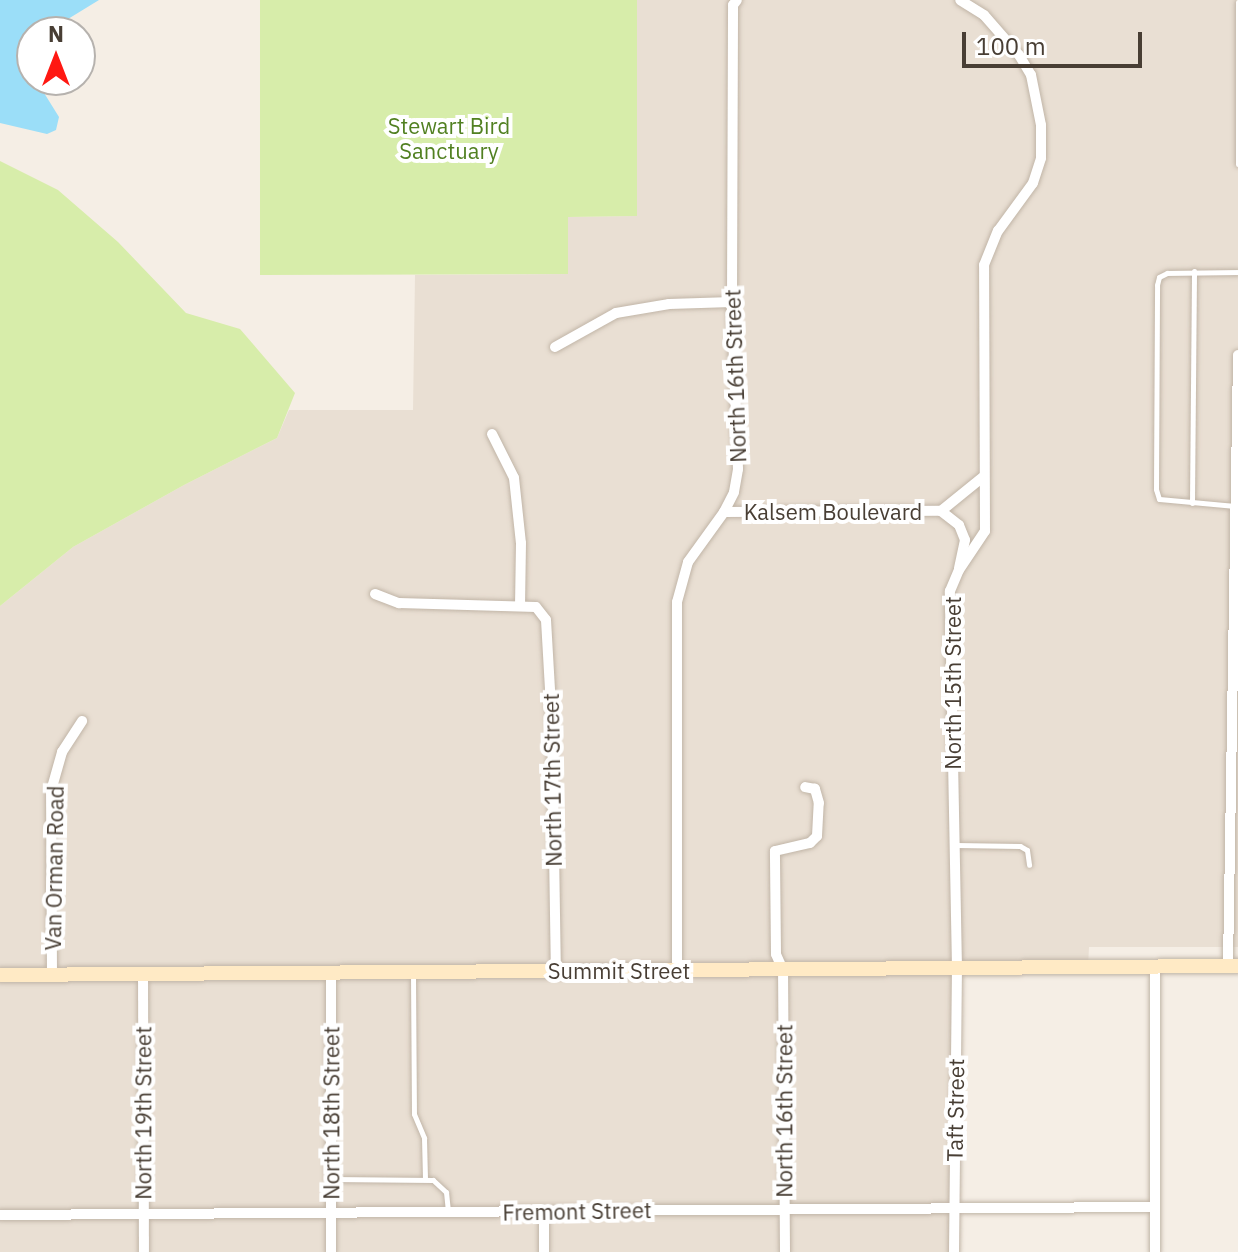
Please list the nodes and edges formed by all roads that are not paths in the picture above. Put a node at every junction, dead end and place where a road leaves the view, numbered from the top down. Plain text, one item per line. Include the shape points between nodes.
1 (960, 0) edge
2 (735, 2) edge
3 (1238, 2) edge
4 (1238, 13) edge
5 (1237, 122) edge
6 (1238, 164) edge
7 (1194, 271) junction
8 (1238, 272) edge
9 (732, 302) junction
10 (555, 347) dead end
11 (1238, 355) edge
12 (492, 434) dead end
13 (1237, 442) edge
14 (984, 476) junction
15 (1192, 503) junction
16 (941, 511) junction
17 (1236, 511) edge
18 (724, 512) junction
19 (959, 570) junction
20 (375, 594) dead end
21 (520, 606) junction
22 (82, 721) dead end
23 (805, 787) dead end
24 (955, 845) junction
25 (1029, 865) dead end
26 (1233, 966) edge
27 (1155, 967) junction
28 (957, 968) junction
29 (783, 970) junction
30 (677, 971) junction
31 (556, 972) junction
32 (143, 973) junction
33 (331, 973) junction
34 (413, 973) junction
35 (52, 974) junction
36 (0, 975) edge
37 (332, 1179) junction
38 (425, 1179) junction
39 (1155, 1207) junction
40 (954, 1208) junction
41 (785, 1209) junction
42 (544, 1211) junction
43 (448, 1212) junction
44 (332, 1213) junction
45 (0, 1215) edge
46 (144, 1215) junction
47 (144, 1252) edge
48 (331, 1252) edge
49 (544, 1252) edge
50 (785, 1252) edge
51 (954, 1252) edge
52 (1155, 1252) edge

1 - 14 street, North 15th Street via 984,15 1019,55 1031,75 1041,125 1041,158 1033,183 998,231 984,265
2 - 9 street, North 16th Street
3 - 4 lane
4 - 5 lane
5 - 6 lane
7 - 8 lane
7 - 15 lane
7 - 15 lane via 1159,277 1157,301 1156,489 1159,499
9 - 10 street via 616,313
9 - 18 street, North 16th Street via 738,469
11 - 13 street
12 - 21 street via 516,489
13 - 17 street
14 - 16 street, Kalsem Boulevard
14 - 19 street, North 15th Street via 985,531
15 - 17 lane
16 - 18 street, Kalsem Boulevard
16 - 19 street, Kalsem Boulevard via 959,525 965,540
17 - 26 street
18 - 30 street, North 16th Street via 688,562 677,602
19 - 24 street, North 15th Street via 950,591
20 - 21 street via 399,603
21 - 31 street, North 17th Street via 536,607 546,620
22 - 35 street, Van Orman Road via 62,752 51,791
23 - 29 street, North 16th Street via 815,789 819,803 817,836 810,843 775,851 776,954
24 - 25 lane via 1020,846 1027,850
24 - 28 street, North 15th Street
26 - 27 main road, Summit Street
27 - 28 main road, Summit Street
27 - 39 street
28 - 29 main road, Summit Street
28 - 40 street, Taft Street
29 - 30 main road, Summit Street
29 - 41 street, North 16th Street
30 - 31 main road, Summit Street
31 - 34 main road, Summit Street
32 - 33 main road, Summit Street
32 - 35 main road, Summit Street
32 - 46 street, North 19th Street
33 - 34 main road, Summit Street
33 - 37 street, North 18th Street
34 - 38 lane via 414,1114 424,1138
35 - 36 main road, Summit Street
37 - 38 lane
37 - 44 street, North 18th Street
38 - 43 lane via 446,1192
39 - 40 street, Fremont Street
39 - 52 street
40 - 41 street, Fremont Street
40 - 51 street, Taft Street
41 - 42 street, Fremont Street
41 - 50 street, North 16th Street
42 - 43 street, Fremont Street
42 - 49 street
43 - 44 street, Fremont Street
44 - 46 street, Fremont Street
44 - 48 street, North 18th Street
45 - 46 street, Fremont Street
46 - 47 street, North 19th Street

